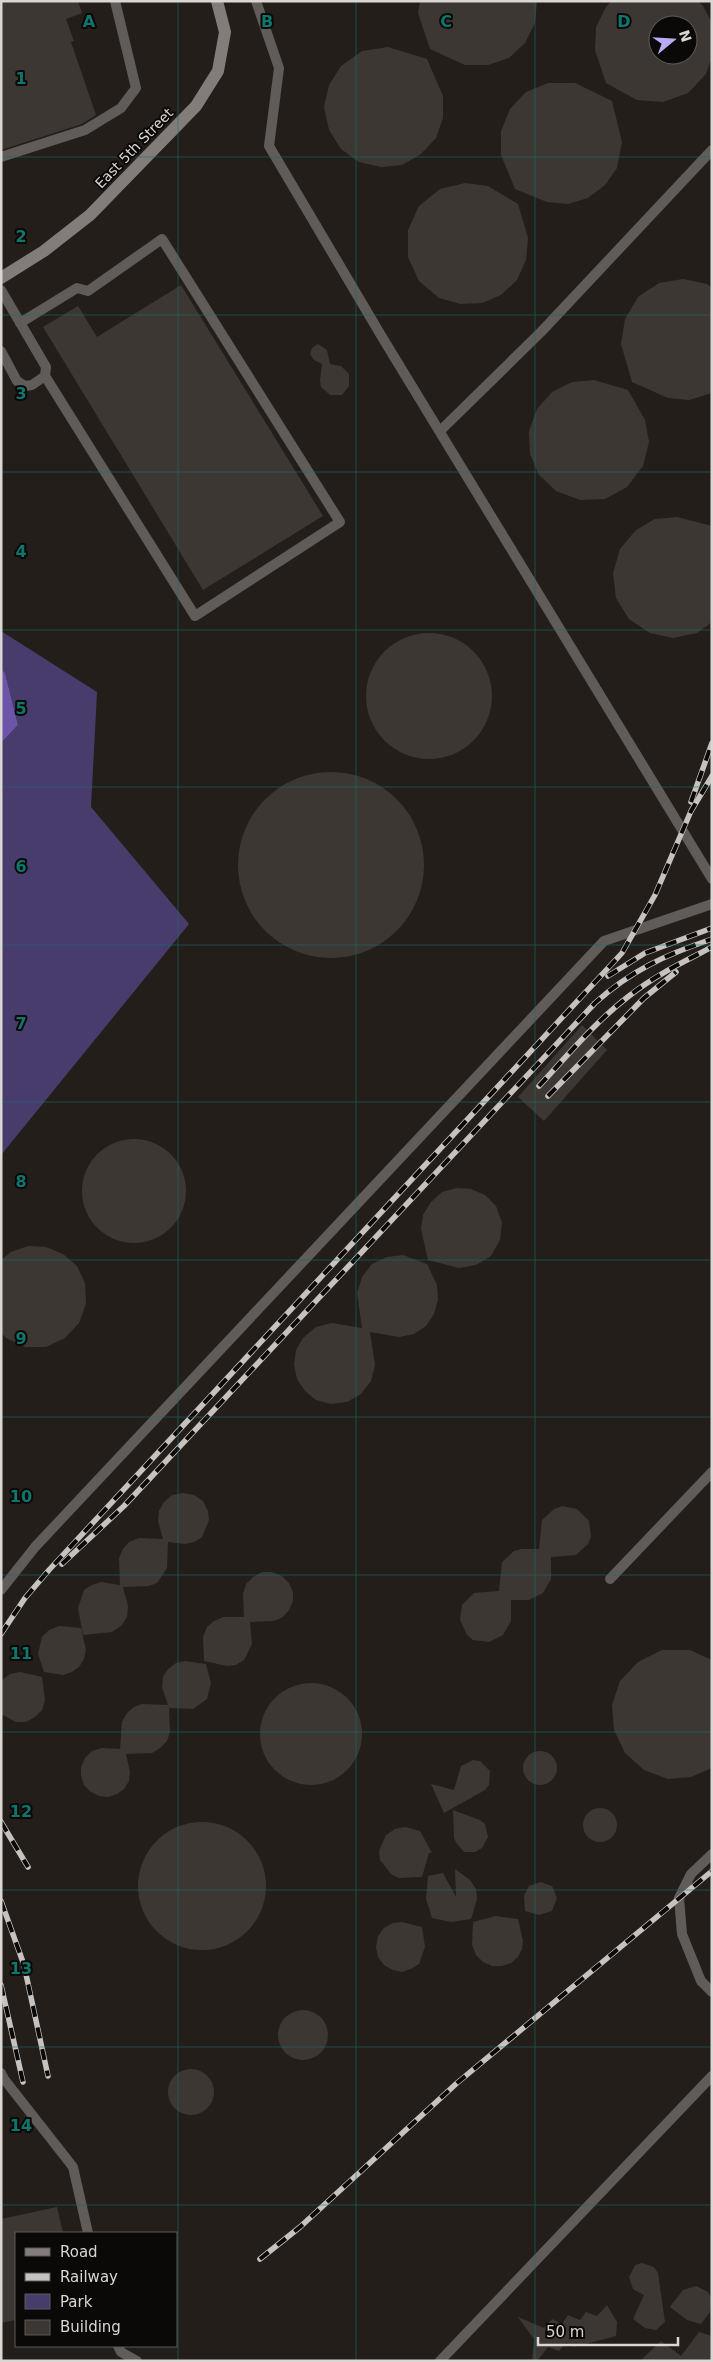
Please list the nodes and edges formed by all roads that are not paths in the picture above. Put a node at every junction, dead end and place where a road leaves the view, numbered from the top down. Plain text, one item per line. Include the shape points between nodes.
1 (115, 1) edge
2 (217, 1) edge
3 (256, 1) edge
4 (712, 150) edge
5 (1, 157) edge
6 (1, 278) edge
7 (1, 290) edge
8 (20, 323) junction
9 (1, 351) edge
10 (45, 376) junction
11 (440, 431) junction
12 (712, 879) edge
13 (712, 904) edge
14 (712, 1472) edge
15 (610, 1579) dead end
16 (1, 1590) edge
17 (712, 1854) edge
18 (712, 1992) edge
19 (1, 2073) edge
20 (712, 2076) edge
21 (88, 2232) edge
22 (118, 2347) edge
23 (137, 2361) edge
24 (440, 2361) edge

1 - 5 lane via 136,88 121,108 85,130
2 - 6 street, East 5th Street via 225,32 218,71 196,106 90,214 44,251
3 - 11 lane via 279,68 269,146
4 - 11 lane via 541,332
7 - 8 lane
8 - 10 lane via 46,367
8 - 10 lane via 77,288 88,291 162,239 340,522 196,616
9 - 10 lane via 24,386 32,385
11 - 12 lane
13 - 16 lane via 604,941 35,1547
14 - 15 lane
17 - 18 lane via 691,1874 679,1898 682,1934 701,1981
19 - 21 lane via 73,2167
20 - 24 lane
22 - 23 lane

